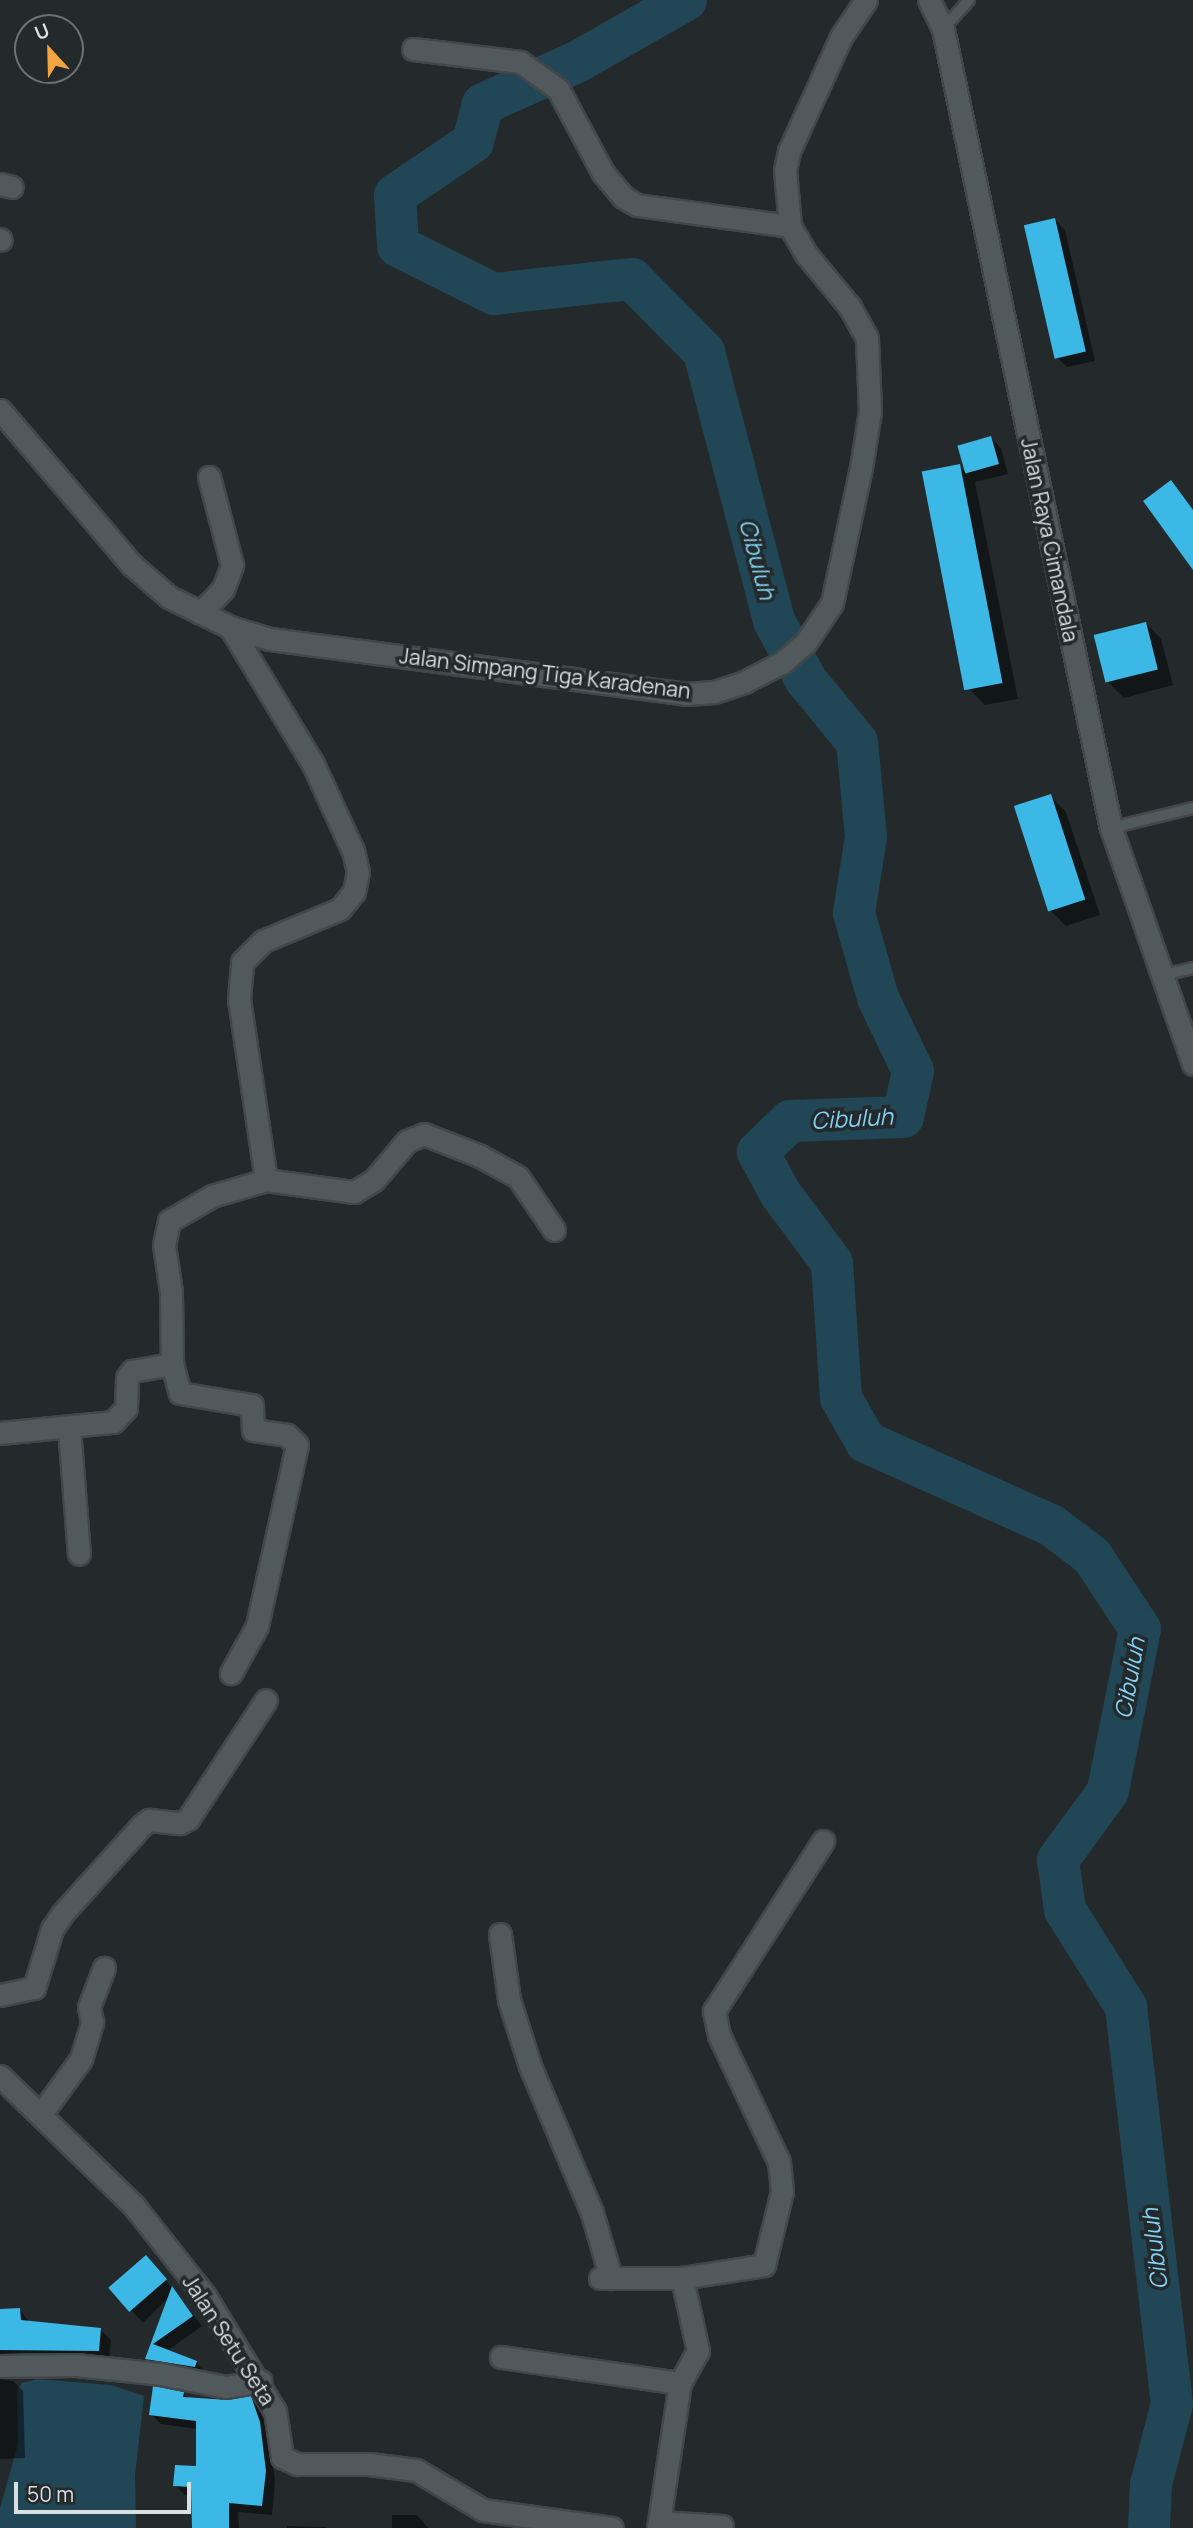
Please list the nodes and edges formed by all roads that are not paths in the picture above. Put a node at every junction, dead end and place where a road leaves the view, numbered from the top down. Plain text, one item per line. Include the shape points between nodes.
1 (866, 0) edge
2 (969, 0) edge
3 (933, 4) edge
4 (943, 30) junction
5 (413, 49) dead end
6 (790, 226) junction
7 (0, 410) edge
8 (209, 477) dead end
9 (200, 613) junction
10 (230, 627) junction
11 (1193, 808) edge
12 (1111, 828) junction
13 (1193, 968) edge
14 (1163, 975) junction
15 (1193, 1064) edge
16 (266, 1180) junction
17 (554, 1230) dead end
18 (172, 1364) junction
19 (69, 1428) junction
20 (0, 1433) edge
21 (79, 1554) dead end
22 (231, 1673) dead end
23 (266, 1700) dead end
24 (823, 1841) dead end
25 (500, 1934) dead end
26 (104, 1968) dead end
27 (0, 1995) edge
28 (0, 2076) edge
29 (41, 2114) junction
30 (682, 2278) junction
31 (501, 2357) dead end
32 (0, 2366) edge
33 (260, 2381) junction
34 (680, 2383) junction
35 (483, 2519) edge
36 (659, 2525) edge
37 (722, 2526) dead end
38 (612, 2528) edge

1 - 6 street via 841,37 789,151 785,170
2 - 4 lane
3 - 4 street, Jalan Raya Cimandala
4 - 12 street, Jalan Raya Cimandala
5 - 6 street via 520,62 558,89 598,164 623,197 637,205
6 - 10 street, Jalan Simpang Tiga Karadenan via 861,323 871,359 870,411 844,565 832,603 806,642 783,662 714,692 686,694 270,639
7 - 9 street, Jalan Simpang Tiga Karadenan via 132,565 169,597
8 - 9 street via 232,565 223,589
9 - 10 street, Jalan Simpang Tiga Karadenan
10 - 16 street via 313,764 358,872 354,892 340,909 263,941 242,962 237,977
11 - 12 lane
12 - 14 street, Jalan Raya Cimandala
13 - 14 lane
14 - 15 street, Jalan Raya Cimandala
16 - 17 street via 354,1192 374,1180 407,1141 424,1135 480,1156 518,1177
16 - 18 street via 212,1196 169,1221 164,1245 171,1292
18 - 19 street via 132,1371 127,1378 126,1408 113,1422
18 - 22 street via 180,1393 252,1405 252,1430 287,1435 298,1445 257,1626
19 - 20 street
19 - 21 street
23 - 27 street via 188,1819 180,1824 149,1820 142,1825 57,1922 34,1989
24 - 30 street via 714,2011 719,2035 779,2162 782,2191 768,2259 759,2266
25 - 30 street via 517,2026 592,2213 605,2278
26 - 29 street via 89,2007 92,2022 81,2059
28 - 29 street, Jalan Setu Seta
29 - 33 street, Jalan Setu Seta via 134,2206 205,2296
30 - 34 street via 699,2340 694,2361
31 - 34 street
32 - 33 street via 186,2379 226,2387
33 - 35 street, Jalan Setu Seta via 275,2411 282,2457 297,2464 369,2464 416,2470
34 - 36 street
35 - 38 street, Jalan Setu Seta
36 - 37 street

